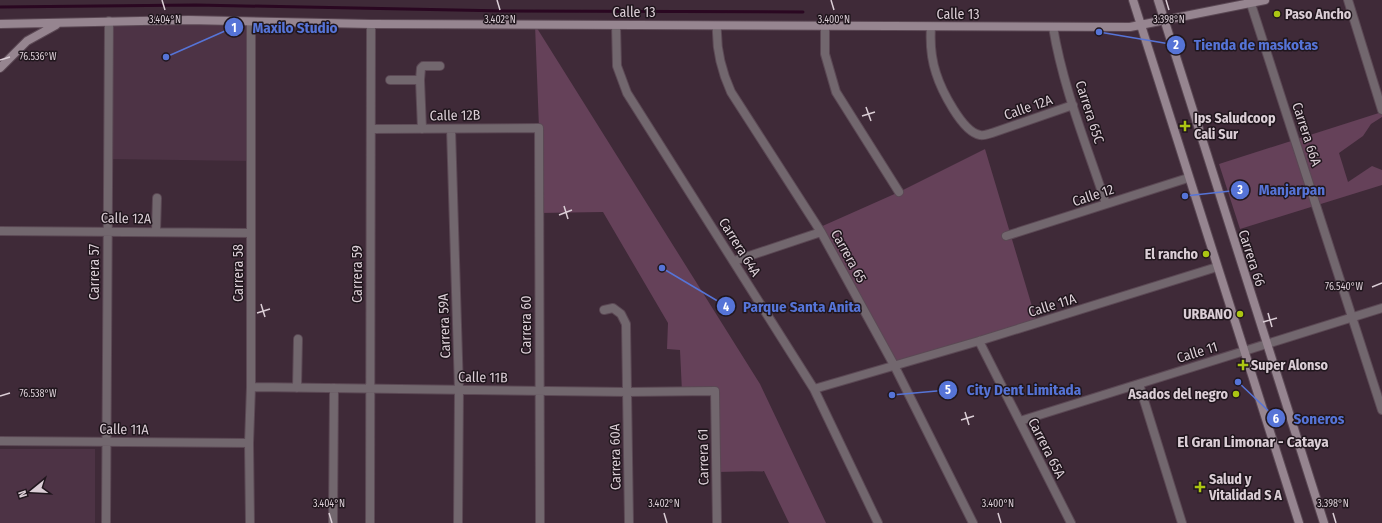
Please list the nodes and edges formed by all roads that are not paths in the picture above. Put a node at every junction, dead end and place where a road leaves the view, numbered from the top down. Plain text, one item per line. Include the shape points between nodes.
1 (1133, 0) edge
2 (1158, 0) edge
3 (1266, 0) edge
4 (1348, 0) edge
5 (1251, 4) junction
6 (1164, 20) junction
7 (109, 21) junction
8 (251, 22) junction
9 (60, 23) junction
10 (0, 24) edge
11 (371, 24) junction
12 (616, 25) junction
13 (1141, 25) junction
14 (717, 26) junction
15 (825, 26) junction
16 (930, 27) junction
17 (1053, 27) junction
18 (440, 66) dead end
19 (0, 68) edge
20 (390, 80) dead end
21 (420, 80) junction
22 (1073, 105) junction
23 (1382, 110) edge
24 (451, 128) junction
25 (539, 128) joint
26 (370, 129) junction
27 (422, 129) junction
28 (1188, 178) junction
29 (900, 192) dead end
30 (157, 198) dead end
31 (1106, 204) junction
32 (107, 230) junction
33 (0, 231) edge
34 (156, 231) junction
35 (821, 232) junction
36 (251, 233) junction
37 (1006, 236) dead end
38 (734, 261) junction
39 (1217, 267) junction
40 (1382, 308) edge
41 (604, 310) dead end
42 (1352, 317) junction
43 (298, 339) dead end
44 (979, 341) junction
45 (1266, 344) junction
46 (1244, 351) junction
47 (894, 365) junction
48 (1139, 384) junction
49 (251, 387) junction
50 (297, 388) junction
51 (334, 388) junction
52 (370, 389) junction
53 (814, 389) junction
54 (459, 390) junction
55 (539, 390) junction
56 (715, 391) joint
57 (627, 392) junction
58 (1382, 410) edge
59 (1020, 421) junction
60 (0, 441) edge
61 (106, 442) junction
62 (249, 443) junction
63 (106, 523) edge
64 (250, 523) edge
65 (334, 523) edge
66 (370, 523) edge
67 (458, 523) edge
68 (540, 523) edge
69 (629, 523) edge
70 (717, 523) edge
71 (878, 523) edge
72 (973, 523) edge
73 (1071, 523) edge
74 (1182, 523) edge
75 (1298, 523) edge
76 (1324, 523) edge

1 - 13 main road
2 - 6 main road, Carrera 66
3 - 5 main road, Calle 13
4 - 23 street
5 - 6 main road, Calle 13
5 - 42 street, Carrera 66A
6 - 13 main road, Calle 13
6 - 45 main road, Carrera 66
7 - 8 main road, Calle 13
7 - 9 main road, Calle 13
7 - 32 street, Carrera 57
8 - 11 main road, Calle 13
8 - 36 street, Carrera 58
9 - 10 main road, Calle 13
9 - 19 main road via 27,41
11 - 12 main road, Calle 13
11 - 26 street, Carrera 59
12 - 14 main road, Calle 13
12 - 38 street, Carrera 64A via 617,66 628,93
13 - 17 main road, Calle 13
13 - 28 main road
14 - 15 main road, Calle 13
14 - 35 street, Carrera 65 via 718,54 731,92
15 - 16 main road, Calle 13
15 - 29 street via 825,54 836,92
16 - 17 main road, Calle 13
16 - 22 street, Calle 12A via 931,50 936,72 950,103 970,131 980,135 992,133
17 - 22 street, Carrera 65C
18 - 21 street via 423,66
20 - 21 street
21 - 27 street
22 - 31 street, Carrera 65C
24 - 25 street, Calle 12B
24 - 27 street, Calle 12B
24 - 54 street, Carrera 59A
25 - 55 street, Carrera 60
26 - 27 street, Calle 12B
26 - 52 street, Carrera 59
28 - 31 street, Calle 12
28 - 39 main road
30 - 34 street
31 - 37 street, Calle 12
32 - 33 street, Calle 12A
32 - 34 street, Calle 12A
32 - 61 street, Carrera 57
34 - 36 street, Calle 12A
35 - 38 street
35 - 47 street, Carrera 65
36 - 49 street, Carrera 58
38 - 53 street, Carrera 64A
39 - 44 street, Calle 11A
39 - 46 main road
40 - 42 street, Calle 11
41 - 57 street, Carrera 60A via 613,308 621,314 626,324
42 - 45 street, Calle 11
42 - 58 street, Carrera 66A
43 - 50 street
44 - 47 street, Calle 11A
44 - 59 street, Carrera 65A
45 - 46 street, Calle 11
45 - 76 main road, Carrera 66
46 - 48 street, Calle 11
46 - 75 main road
47 - 53 street, Calle 11A
47 - 72 street, Carrera 65
48 - 59 street, Calle 11
48 - 74 street
49 - 50 street, Calle 11B
49 - 62 street, Carrera 58
50 - 51 street, Calle 11B
51 - 52 street, Calle 11B
51 - 65 street
52 - 54 street, Calle 11B
52 - 66 street, Carrera 59
53 - 71 street, Carrera 64A
54 - 55 street, Calle 11B
54 - 67 street, Carrera 59A
55 - 57 street, Calle 11B
55 - 68 street, Carrera 60
56 - 57 street, Calle 11B
56 - 70 street, Carrera 61
57 - 69 street, Carrera 60A
59 - 73 street, Carrera 65A
60 - 61 street, Calle 11A
61 - 62 street, Calle 11A
61 - 63 street, Carrera 57
62 - 64 street, Carrera 58

